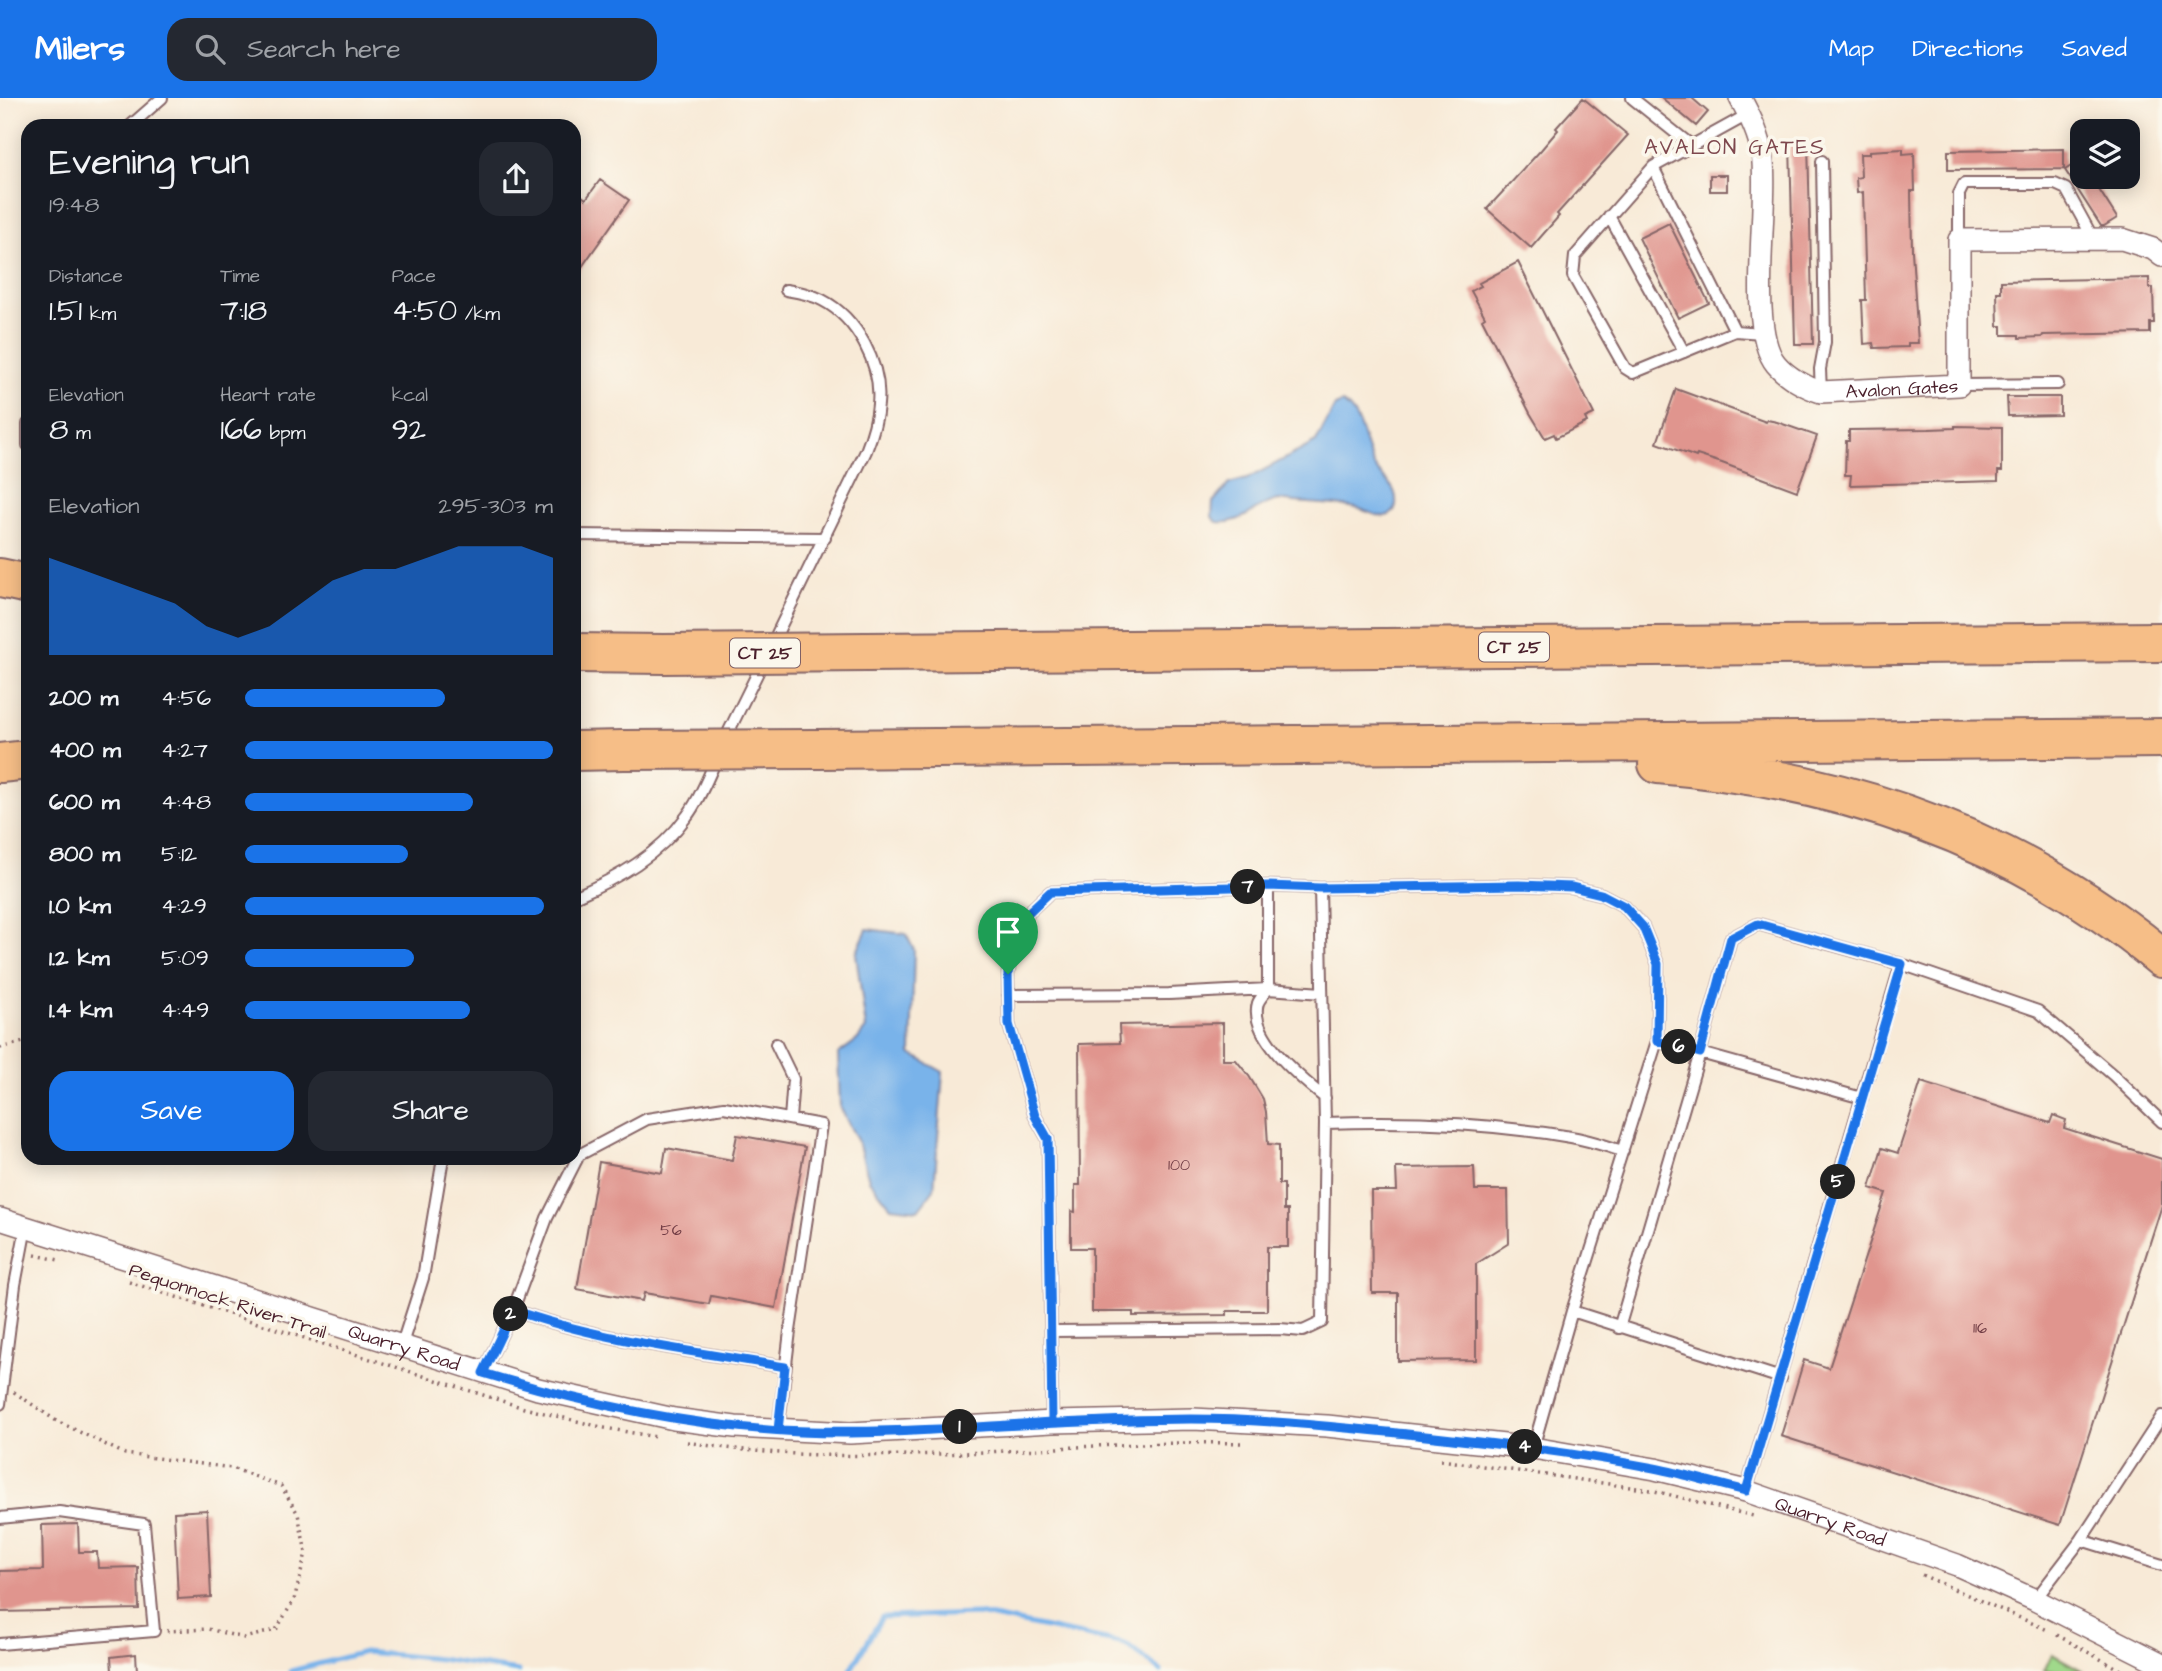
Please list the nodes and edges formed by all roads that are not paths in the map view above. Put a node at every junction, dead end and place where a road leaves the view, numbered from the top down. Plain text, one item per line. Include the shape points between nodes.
1 (162, 98) edge
2 (1632, 98) edge
3 (1745, 106) edge
4 (139, 119) edge
5 (1692, 146) junction
6 (1822, 161) dead end
7 (1653, 167) junction
8 (1609, 216) junction
9 (1959, 240) junction
10 (2094, 240) junction
11 (2162, 257) edge
12 (786, 290) dead end
13 (1735, 331) junction
14 (1762, 332) junction
15 (1684, 352) junction
16 (2059, 384) dead end
17 (1959, 385) junction
18 (1821, 392) junction
19 (581, 535) edge
20 (825, 538) junction
21 (0, 578) edge
22 (21, 582) edge
23 (0, 598) edge
24 (21, 602) edge
25 (2162, 625) edge
26 (2162, 642) edge
27 (1898, 644) junction
28 (581, 653) edge
29 (2162, 738) edge
30 (1409, 744) junction
31 (581, 751) edge
32 (0, 755) edge
33 (21, 757) edge
34 (21, 759) edge
35 (0, 763) edge
36 (1268, 886) junction
37 (1320, 888) junction
38 (581, 894) edge
39 (2162, 958) edge
40 (1902, 964) junction
41 (1268, 989) junction
42 (1322, 993) junction
43 (1008, 995) junction
44 (1657, 1041) junction
45 (776, 1044) dead end
46 (1700, 1053) junction
47 (1325, 1098) junction
48 (1862, 1098) junction
49 (790, 1119) junction
50 (2162, 1122) edge
51 (1325, 1123) junction
52 (1623, 1151) junction
53 (581, 1154) edge
54 (442, 1165) edge
55 (574, 1165) edge
56 (0, 1219) edge
57 (26, 1227) junction
58 (513, 1310) junction
59 (1572, 1311) junction
60 (1619, 1328) junction
61 (1052, 1331) junction
62 (401, 1347) junction
63 (785, 1367) junction
64 (483, 1373) junction
65 (1781, 1378) junction
66 (0, 1404) edge
67 (2162, 1416) edge
68 (1052, 1422) junction
69 (778, 1430) junction
70 (1533, 1448) junction
71 (1746, 1491) junction
72 (0, 1518) edge
73 (2081, 1539) junction
74 (2162, 1566) edge
75 (2035, 1600) junction
76 (0, 1644) edge
77 (2162, 1664) edge

1 - 4 lane
2 - 5 lane
3 - 5 lane
3 - 14 street, Avalon Gates via 1762,152
5 - 7 lane
6 - 18 lane via 1825,342
7 - 8 lane
7 - 13 lane
8 - 15 lane
8 - 15 lane via 1575,256 1573,276 1625,368 1633,373
9 - 10 street
9 - 10 lane via 1959,194 1964,184 2055,184 2066,189
9 - 17 street, Avalon Gates
10 - 11 street via 2122,239 2153,249
12 - 20 lane via 808,293 845,316 874,364 878,385 874,428
13 - 14 lane
13 - 15 lane
14 - 18 street, Avalon Gates via 1775,363 1805,387
16 - 17 lane
17 - 18 street, Avalon Gates
19 - 20 lane
20 - 38 lane via 688,815 633,867
21 - 22 highway
23 - 24 highway
25 - 27 highway
26 - 27 highway, CT 25
27 - 28 highway, CT 25, bridge
29 - 30 highway
30 - 31 highway, bridge
30 - 39 highway via 1723,770 1847,794 1945,828 2017,862 2089,903
32 - 33 highway
34 - 35 highway
36 - 37 lane
36 - 41 lane
36 - 43 lane via 1050,892 1016,924
37 - 42 lane
37 - 44 lane via 1519,885 1572,887 1601,894 1624,906 1643,927 1658,964
40 - 46 lane via 1758,924 1731,938
40 - 48 lane
40 - 50 lane via 2038,1011
41 - 42 lane
41 - 43 lane
41 - 47 lane via 1258,1003 1258,1020 1274,1052
42 - 47 lane
43 - 61 lane via 1009,1024 1020,1070 1048,1139
44 - 46 lane
44 - 52 lane
45 - 49 lane via 793,1079
46 - 48 lane
46 - 60 lane
47 - 51 lane
48 - 65 lane
49 - 53 lane via 724,1107 647,1119
49 - 63 lane via 821,1125
51 - 52 lane via 1423,1122 1523,1130 1574,1137
51 - 61 lane via 1322,1322 1303,1331
52 - 59 lane
54 - 62 lane via 423,1278
55 - 58 lane via 547,1218
56 - 57 street, Quarry Road
57 - 62 street, Quarry Road
57 - 66 lane
58 - 63 lane via 548,1322
58 - 64 lane
59 - 60 lane
59 - 70 lane
60 - 65 lane
61 - 68 lane
62 - 64 street, Quarry Road
63 - 69 lane
64 - 69 street, Quarry Road via 666,1418
65 - 71 lane
67 - 73 lane
68 - 69 street, Quarry Road via 850,1433
68 - 70 street, Quarry Road via 1194,1419 1327,1426
70 - 71 street, Quarry Road via 1655,1469
71 - 75 street, Quarry Road via 1957,1565
72 - 76 lane via 60,1513 144,1524 154,1631
73 - 74 lane
73 - 75 lane
75 - 77 street, Quarry Road

